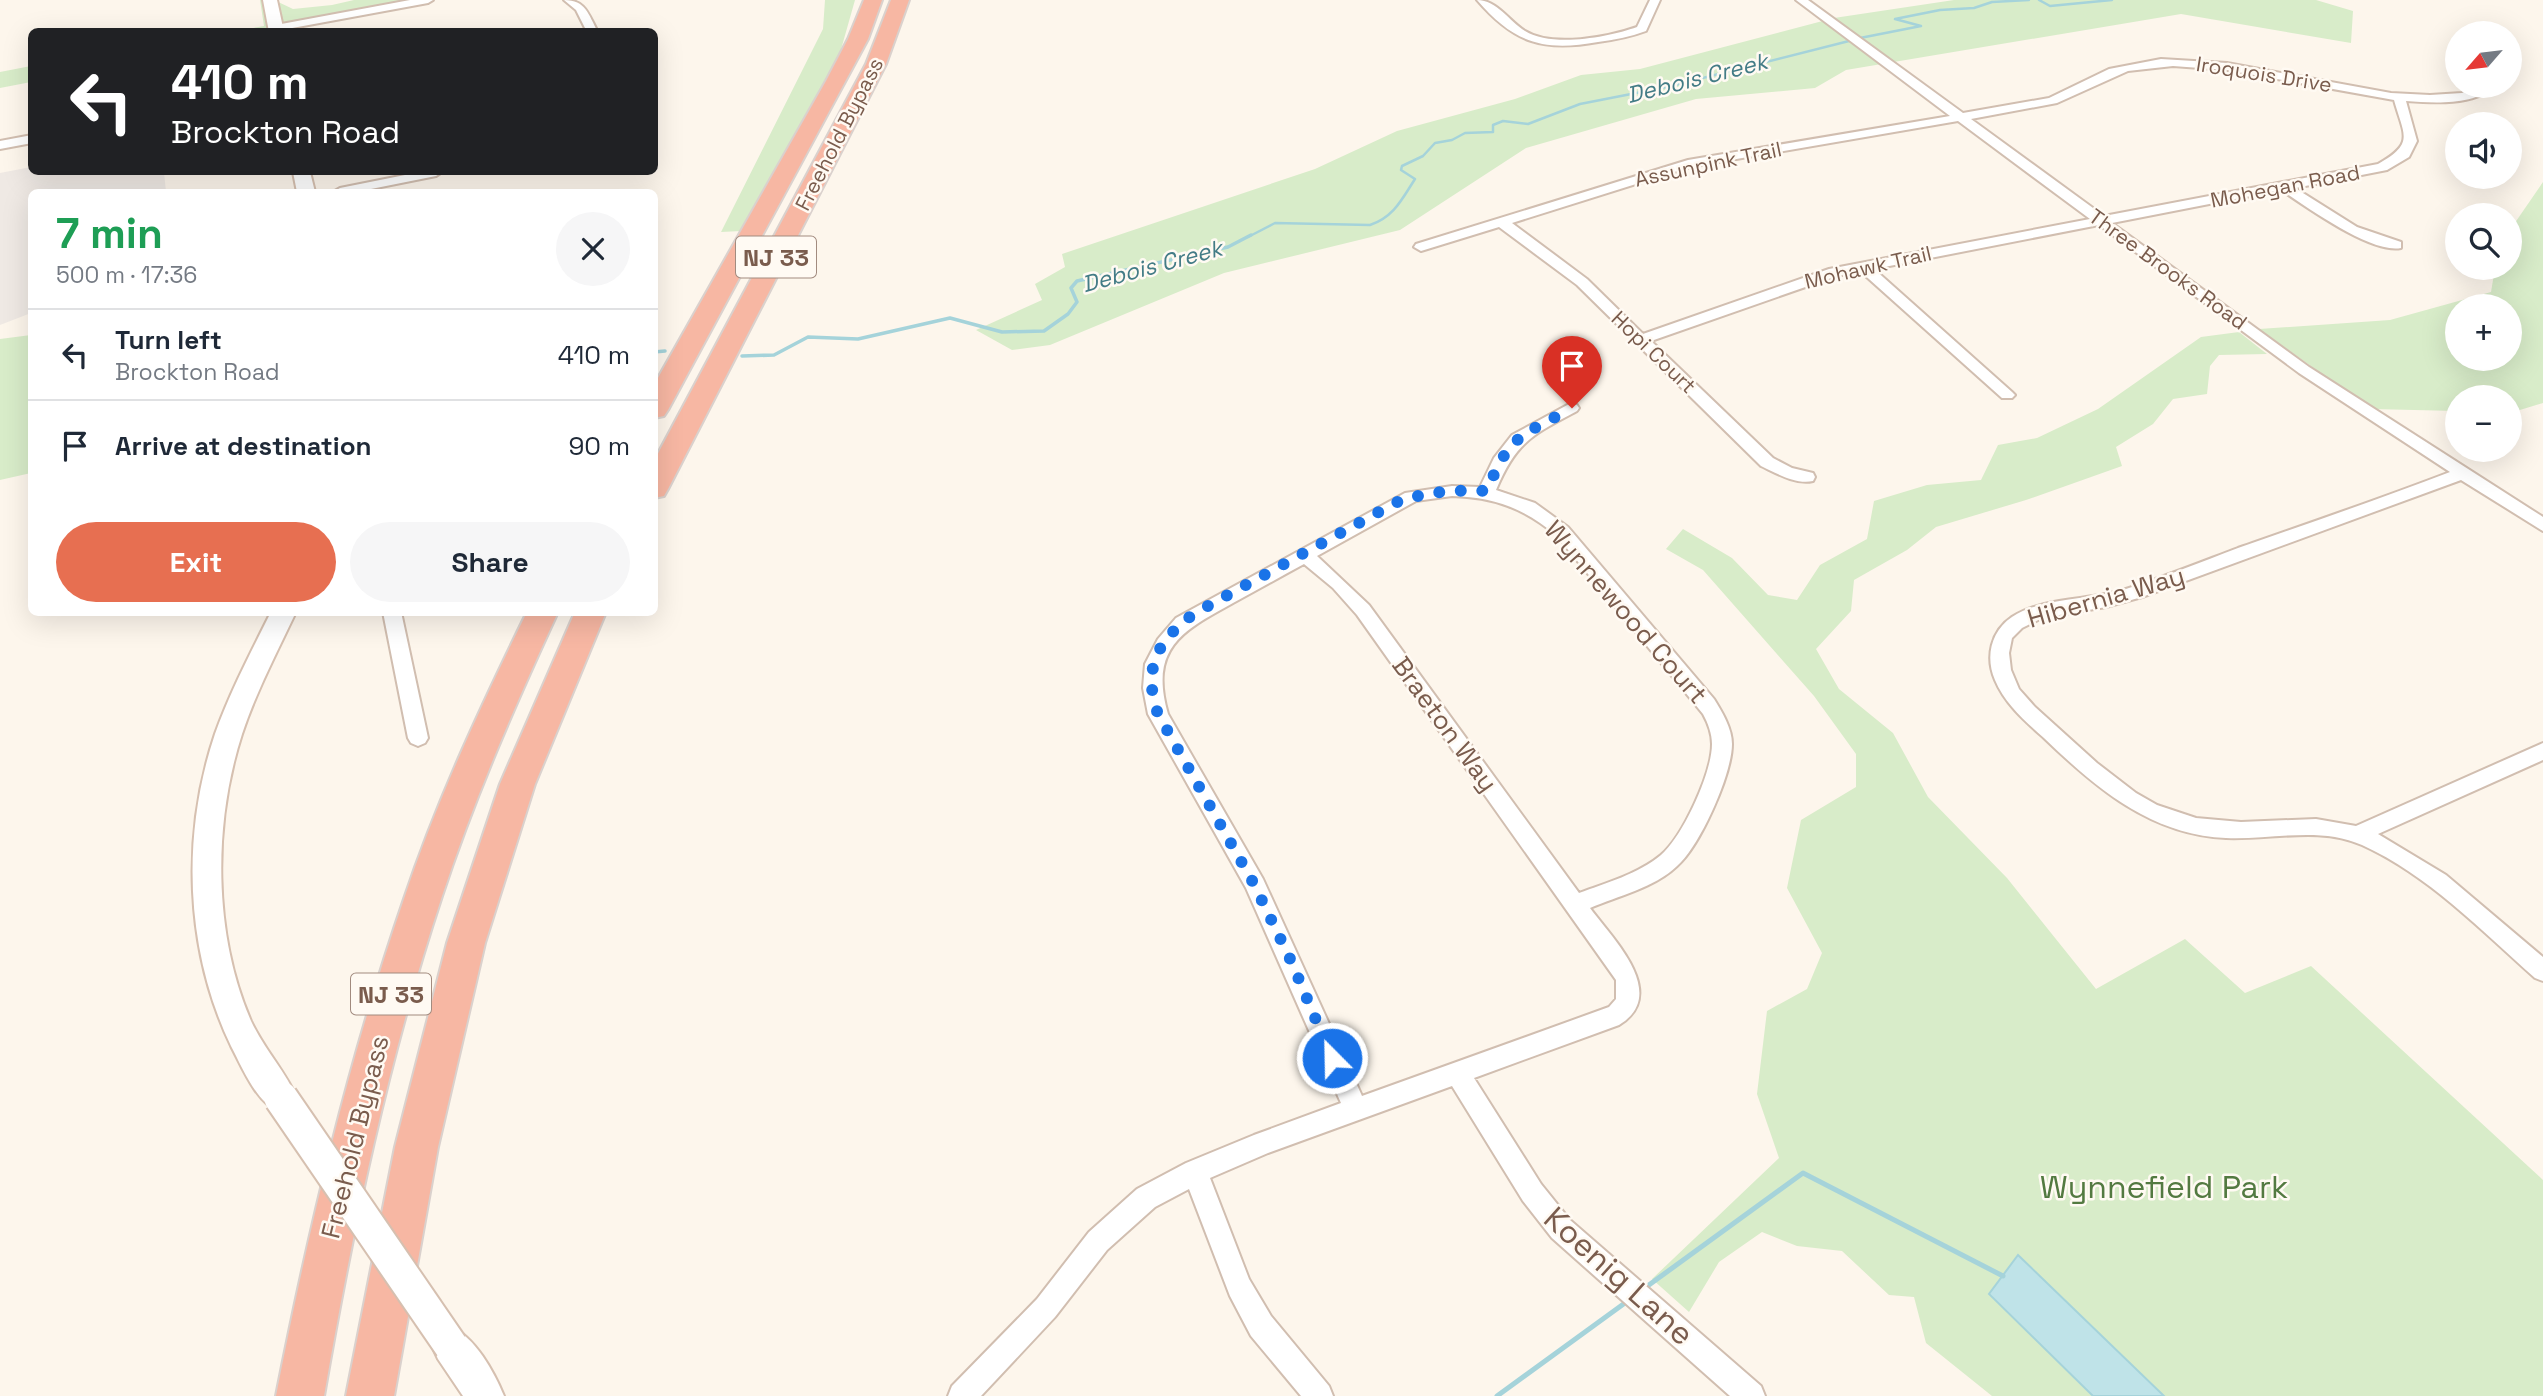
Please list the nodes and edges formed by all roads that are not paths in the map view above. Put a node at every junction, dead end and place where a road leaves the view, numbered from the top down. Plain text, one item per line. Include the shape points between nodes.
1 (270, 0) edge
2 (428, 0) edge
3 (569, 0) edge
4 (861, 0) edge
5 (1482, 0) edge
6 (1655, 0) edge
7 (1801, 0) edge
8 (889, 2) edge
9 (276, 28) edge
10 (286, 28) edge
11 (591, 28) edge
12 (836, 81) junction
13 (2399, 97) junction
14 (2445, 97) edge
15 (1961, 117) junction
16 (28, 140) edge
17 (0, 145) edge
18 (422, 175) edge
19 (2285, 187) junction
20 (354, 189) edge
21 (2102, 221) junction
22 (1501, 222) junction
23 (2396, 245) dead end
24 (1421, 247) dead end
25 (1863, 266) junction
26 (1642, 339) junction
27 (2007, 395) dead end
28 (658, 403) edge
29 (1572, 408) dead end
30 (2463, 473) junction
31 (1807, 477) dead end
32 (658, 481) edge
33 (1487, 491) junction
34 (2543, 525) edge
35 (1304, 554) junction
36 (282, 616) edge
37 (393, 616) edge
38 (541, 616) edge
39 (589, 616) edge
40 (418, 738) dead end
41 (2543, 751) edge
42 (2358, 834) junction
43 (1576, 904) junction
44 (2543, 971) edge
45 (1457, 1074) junction
46 (1356, 1110) junction
47 (1195, 1172) junction
48 (300, 1396) edge
49 (370, 1396) edge
50 (485, 1396) edge
51 (962, 1396) edge
52 (1319, 1396) edge
53 (1751, 1396) edge

1 - 9 street
2 - 10 street
3 - 11 street via 580,8
4 - 12 highway
5 - 6 street via 1515,30 1535,41 1564,43 1642,29
7 - 15 street, Three Brooks Road
8 - 12 highway, Freehold Bypass / NJ 33 via 859,38
8 - 32 highway, Freehold Bypass / NJ 33 via 876,64
12 - 28 highway, Freehold Bypass / NJ 33
13 - 14 street, Iroquois Drive
13 - 15 street, Iroquois Drive via 2237,66 2171,62 2116,71 2058,100
13 - 19 street, Mohegan Road via 2411,134 2405,154 2382,167
15 - 21 street, Three Brooks Road
15 - 22 street, Assunpink Trail via 1688,164
16 - 17 street
18 - 20 street
19 - 21 street, Mohegan Road
19 - 23 street via 2352,230
21 - 25 street, Mohawk Trail
21 - 30 street, Three Brooks Road via 2340,396
22 - 24 street, Assunpink Trail
22 - 26 street, Hopi Court via 1561,264
25 - 26 street, Mohawk Trail via 1802,281
25 - 27 street
26 - 31 street, Hopi Court via 1767,462
29 - 33 street via 1514,441 1502,455
30 - 34 street, Three Brooks Road
30 - 42 street, Hibernia Way via 2119,597 2038,613 2015,624 1999,648 2000,669 2022,705 2098,778 2148,810 2221,830 2320,827
33 - 35 street, Wynnewood Court via 1442,491 1411,497
33 - 43 street, Wynnewood Court via 1531,508 1562,531 1707,704 1719,727 1720,761 1681,850 1660,868
35 - 43 street, Braeton Way via 1363,610
35 - 46 street, Wynnewood Court via 1182,622 1159,649 1150,682 1158,714 1255,886
36 - 50 street, bridge via 252,677 215,787 208,855 211,932 221,979 254,1058
37 - 40 street
38 - 48 highway, Freehold Bypass / NJ 33 via 474,759 430,872 389,998 332,1225
39 - 49 highway, NJ 33 via 522,773 476,908 419,1131
41 - 42 street
42 - 44 street, Hibernia Way via 2424,871
43 - 45 street, Braeton Way via 1626,976 1630,995 1623,1010
45 - 46 street, Braeton Way
45 - 53 street, Koenig Lane via 1515,1169 1561,1229
46 - 47 street, Braeton Way
47 - 51 street, Braeton Way via 1146,1198 1117,1222 1046,1308
47 - 52 street via 1239,1287 1261,1326

